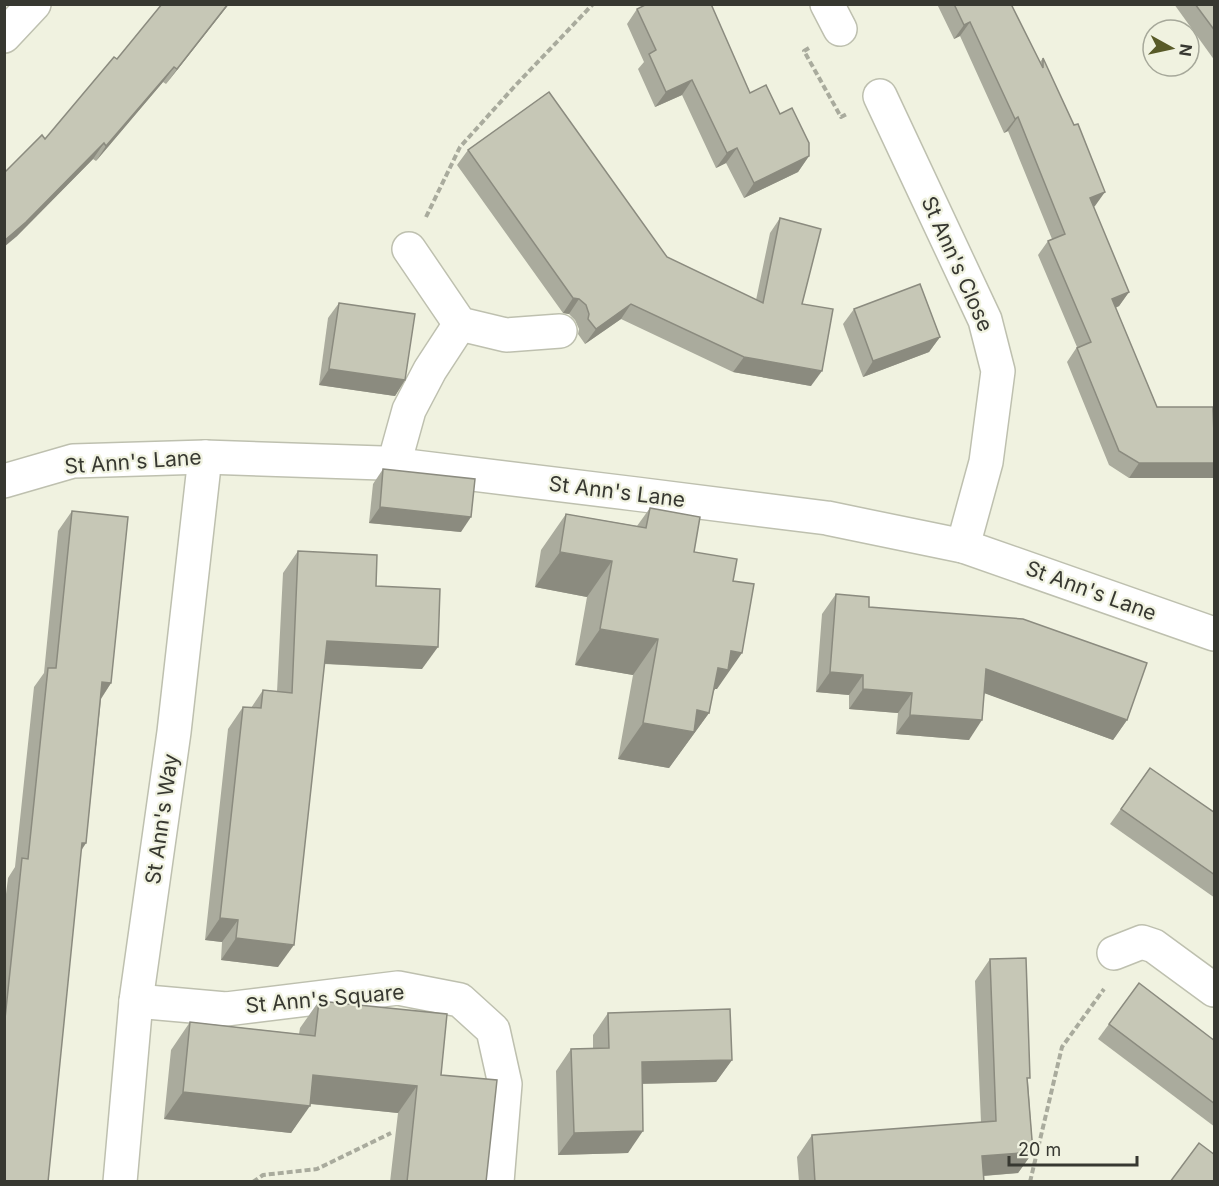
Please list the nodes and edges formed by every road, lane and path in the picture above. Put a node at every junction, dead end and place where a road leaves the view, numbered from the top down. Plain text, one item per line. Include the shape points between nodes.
1 (34, 4) edge
2 (593, 4) edge
3 (834, 17) edge
4 (4, 36) edge
5 (880, 96) joint
6 (409, 249) joint
7 (460, 324) junction
8 (560, 331) dead end
9 (205, 456) junction
10 (394, 464) junction
11 (4, 481) edge
12 (963, 546) junction
13 (1215, 634) edge
14 (1114, 953) joint
15 (1215, 990) edge
16 (136, 1001) junction
17 (391, 1133) dead end
18 (120, 1182) edge
19 (253, 1182) edge
20 (497, 1182) edge
21 (1030, 1182) edge

1 - 4 street
2 - 6 path via 460,147
3 - 5 path via 804,51 841,117
5 - 12 street, St Ann's Close via 985,320 998,370 986,462
6 - 7 street
7 - 8 street via 506,335
7 - 10 street via 409,410
9 - 10 street, St Ann's Lane
9 - 11 street, St Ann's Lane via 74,461
9 - 16 street, St Ann's Way via 174,732
10 - 12 street, St Ann's Lane via 827,518
12 - 13 street, St Ann's Lane
14 - 15 street via 1142,942 1154,946
14 - 21 path via 1106,986 1062,1047
16 - 18 street, St Ann's Way
16 - 20 street, St Ann's Square via 226,1008 398,988 460,1000 493,1030 505,1084
17 - 19 path via 318,1169 263,1175

